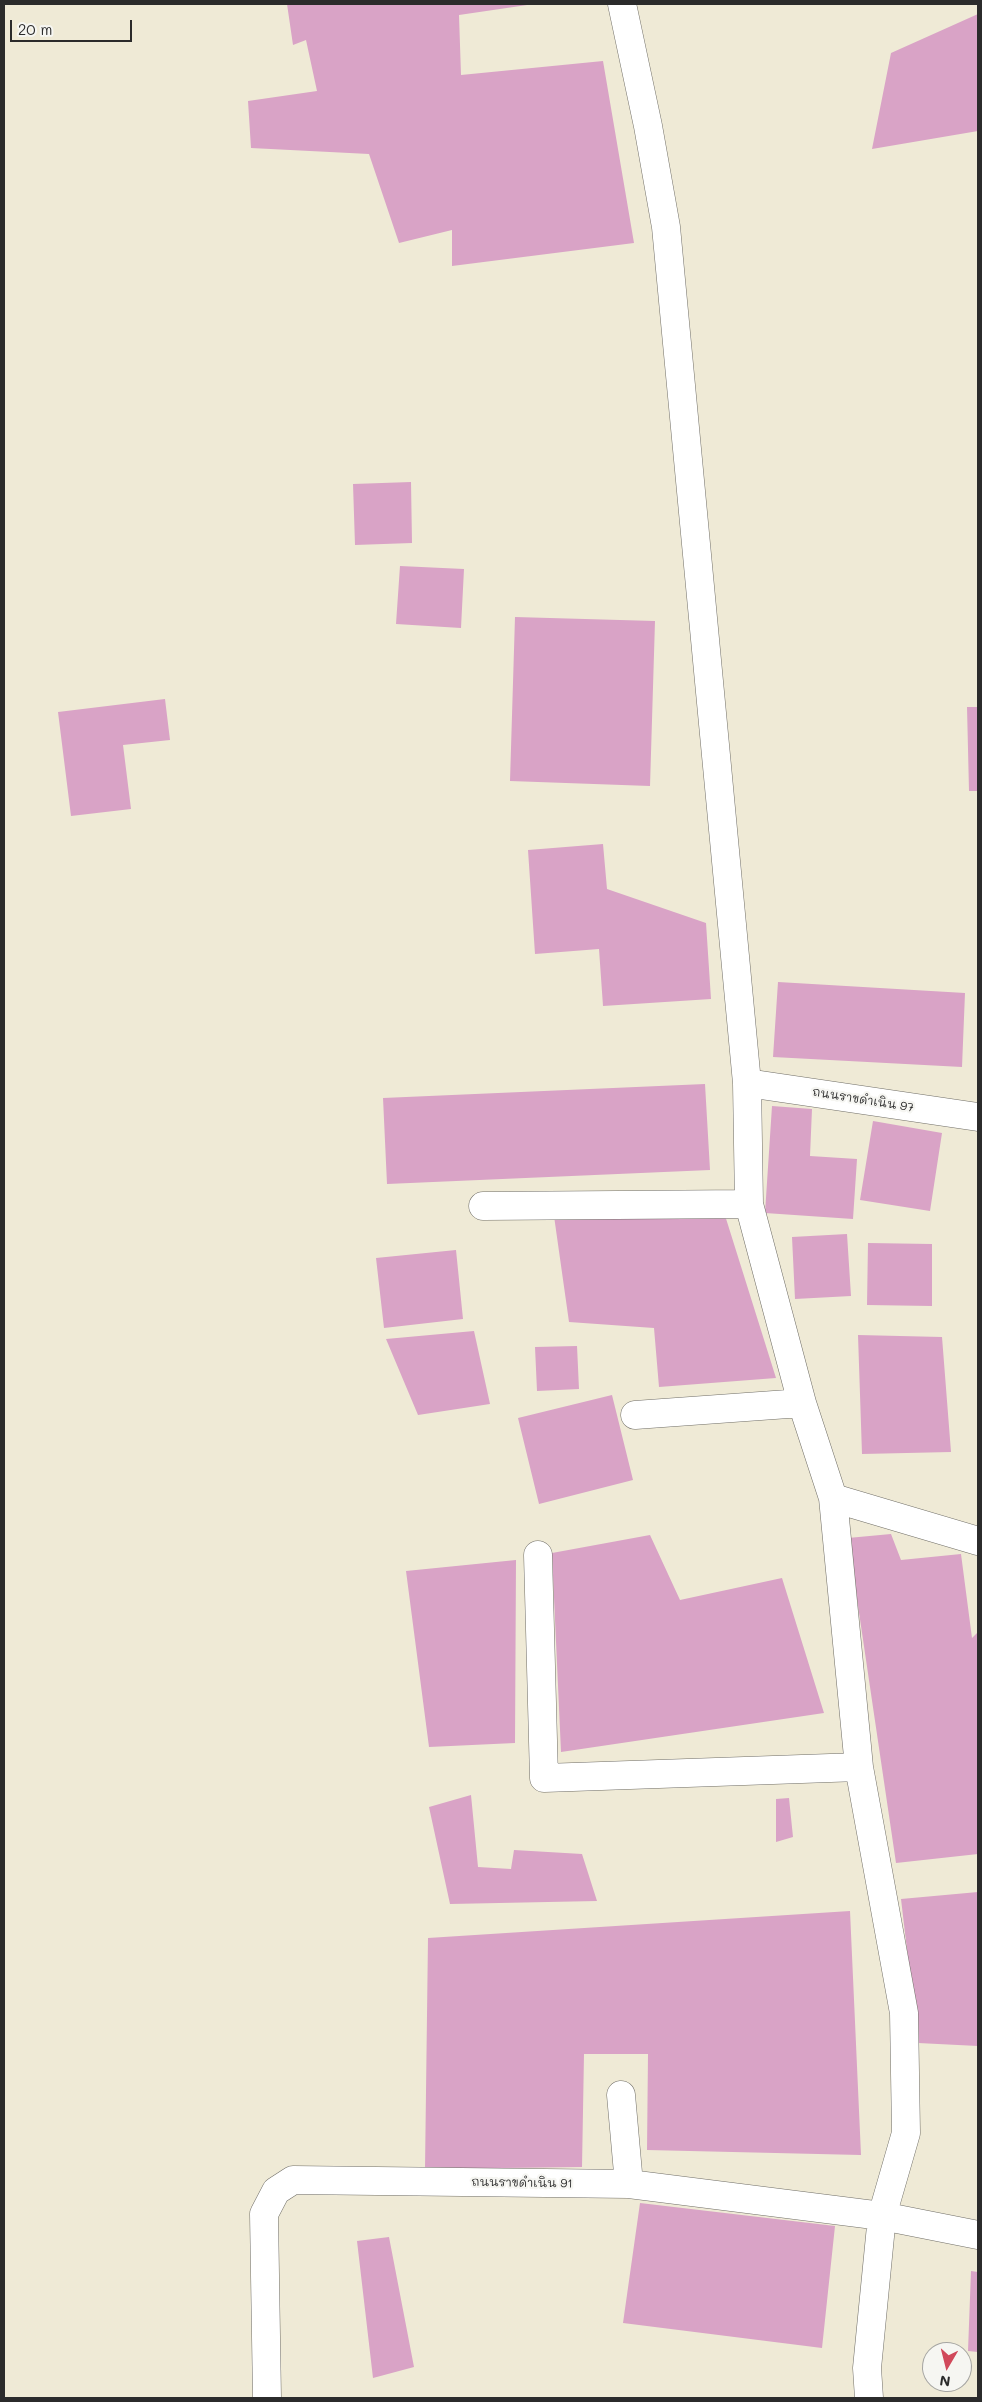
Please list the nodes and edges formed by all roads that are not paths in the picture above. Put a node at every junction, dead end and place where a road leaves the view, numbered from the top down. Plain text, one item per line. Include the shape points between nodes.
1 (622, 4) edge
2 (747, 1082) junction
3 (978, 1117) edge
4 (749, 1204) junction
5 (483, 1206) dead end
6 (802, 1403) junction
7 (635, 1415) dead end
8 (833, 1498) junction
9 (978, 1541) edge
10 (538, 1556) dead end
11 (859, 1767) junction
12 (621, 2095) dead end
13 (629, 2184) junction
14 (882, 2216) junction
15 (978, 2235) edge
16 (267, 2398) edge
17 (869, 2398) edge

1 - 2 street via 666,227
2 - 3 street, ถนนราขดำเนิน 97
2 - 4 street
4 - 5 street
4 - 6 street
6 - 7 street
6 - 8 street
8 - 9 street
8 - 11 street
10 - 11 street via 544,1778
11 - 14 street via 904,2013 906,2133
12 - 13 street
13 - 14 street, ถนนราขดำเนิน 91
13 - 16 street, ถนนราขดำเนิน 91 via 293,2180 276,2191 264,2214
14 - 15 street, ถนนราขดำเนิน 91
14 - 17 street via 867,2368

